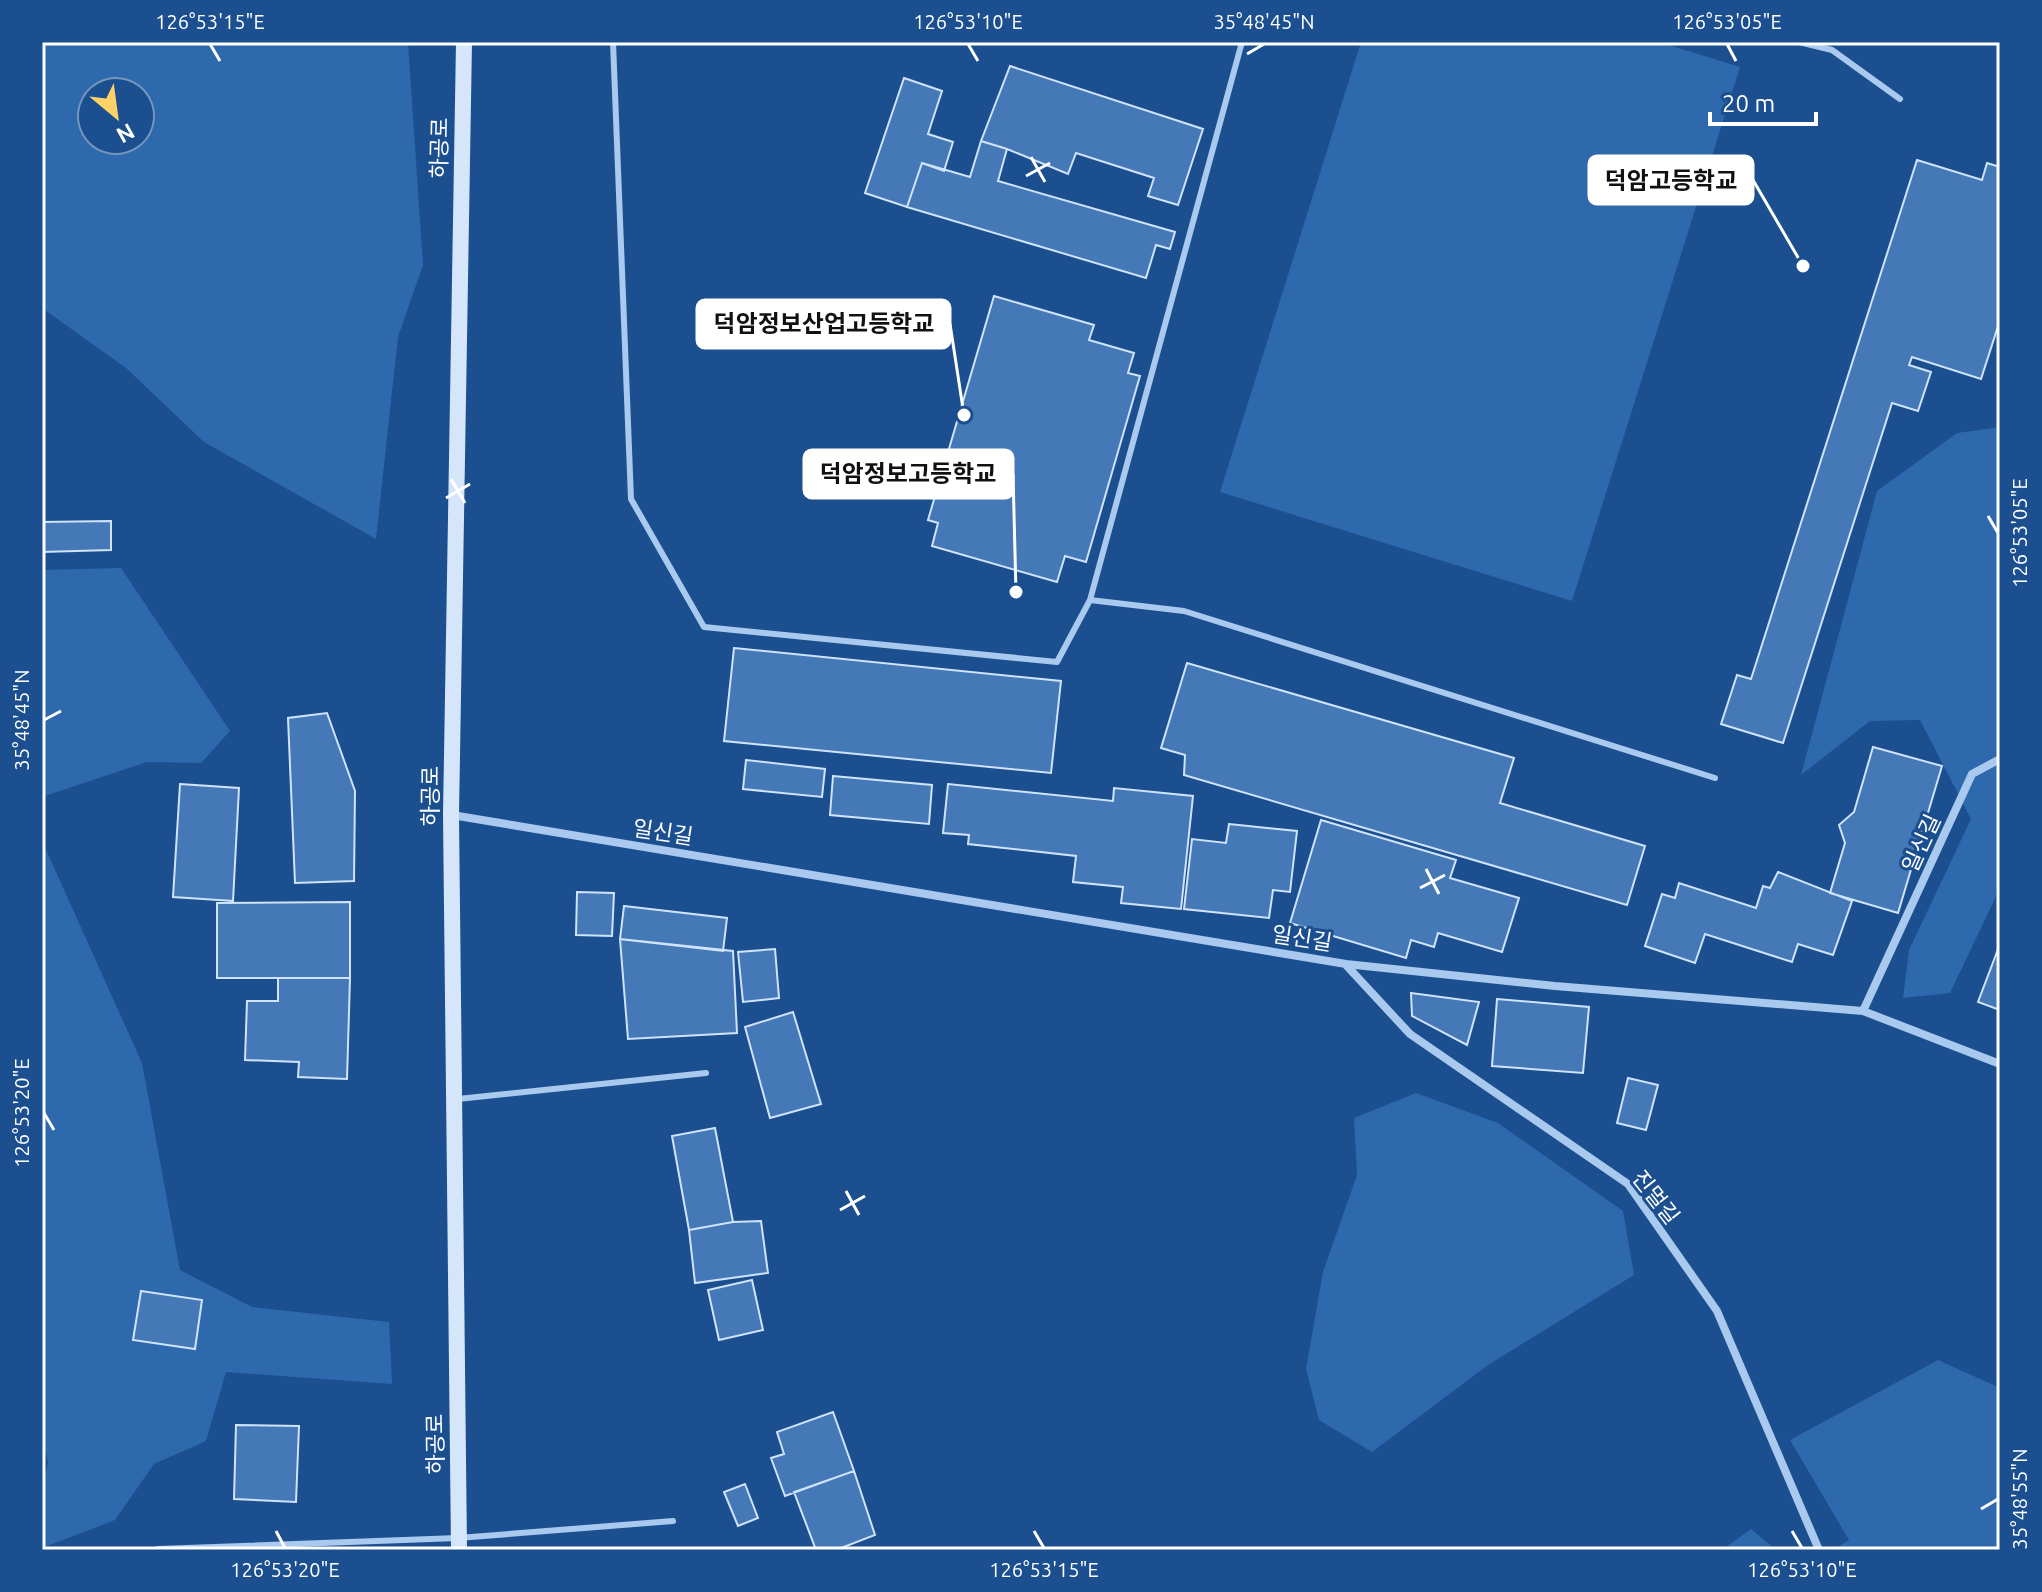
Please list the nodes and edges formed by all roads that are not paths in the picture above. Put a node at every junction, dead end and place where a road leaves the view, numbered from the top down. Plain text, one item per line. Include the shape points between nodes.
1 (462, 42) edge
2 (613, 42) edge
3 (1242, 42) edge
4 (1799, 42) edge
5 (1900, 99) dead end
6 (1090, 600) junction
7 (2000, 759) edge
8 (1715, 778) dead end
9 (451, 815) junction
10 (1346, 964) junction
11 (1863, 1011) junction
12 (2000, 1064) edge
13 (706, 1073) dead end
14 (454, 1099) junction
15 (673, 1521) dead end
16 (458, 1544) edge
17 (158, 1549) edge
18 (1819, 1550) edge

1 - 9 main road, 하공로
2 - 6 lane via 631,499 704,627 1057,662
3 - 6 lane
4 - 5 lane via 1832,50
6 - 8 lane via 1184,611
7 - 11 street, 일신길 via 1972,774
9 - 10 street, 일신길
9 - 14 main road, 하공로
10 - 11 street, 일신길
10 - 18 street, 진멀길 via 1410,1034 1628,1184 1717,1311
11 - 12 street
13 - 14 lane
14 - 16 main road, 하공로
15 - 16 lane
16 - 17 lane

